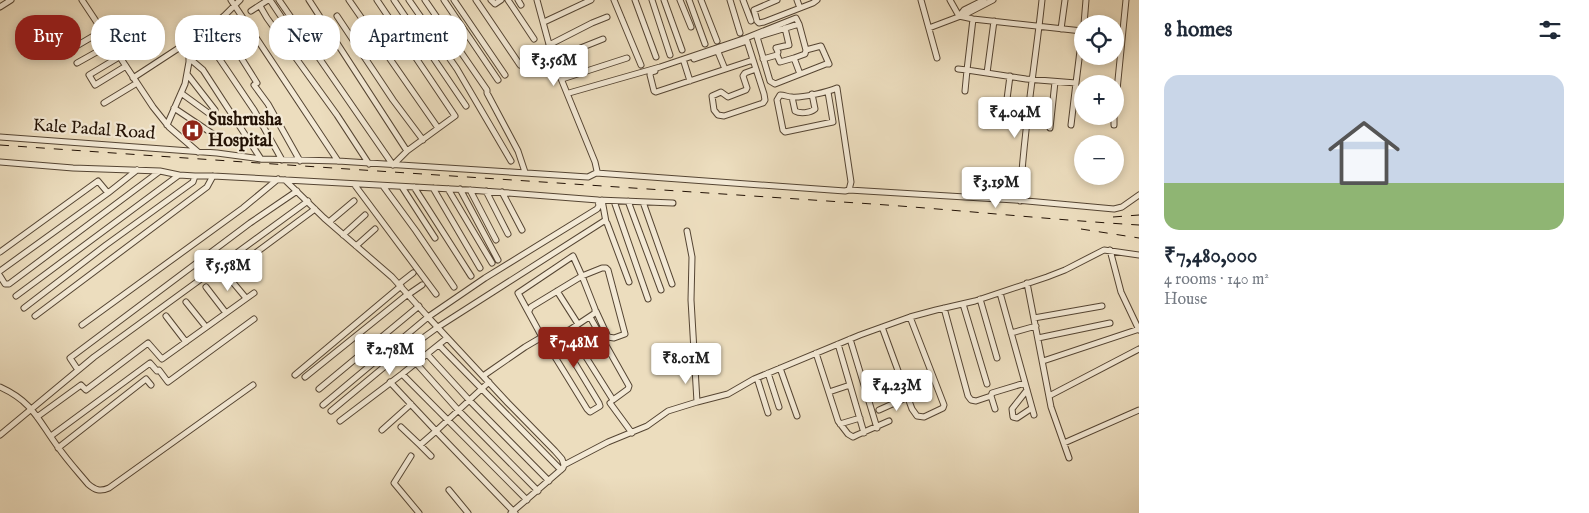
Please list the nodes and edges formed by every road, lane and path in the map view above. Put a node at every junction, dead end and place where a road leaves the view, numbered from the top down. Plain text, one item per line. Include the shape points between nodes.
1 (11, 0) edge
2 (82, 0) edge
3 (240, 0) edge
4 (269, 0) edge
5 (279, 0) edge
6 (309, 0) edge
7 (349, 0) edge
8 (377, 0) edge
9 (394, 0) edge
10 (409, 0) edge
11 (424, 0) edge
12 (444, 0) edge
13 (454, 0) edge
14 (476, 0) edge
15 (491, 0) edge
16 (501, 0) edge
17 (508, 0) edge
18 (592, 0) edge
19 (614, 0) edge
20 (635, 0) edge
21 (652, 0) edge
22 (664, 0) edge
23 (680, 0) edge
24 (689, 0) edge
25 (702, 0) edge
26 (730, 0) edge
27 (743, 0) edge
28 (777, 0) edge
29 (797, 0) edge
30 (817, 0) edge
31 (921, 0) edge
32 (950, 0) edge
33 (984, 0) edge
34 (993, 0) edge
35 (1042, 0) edge
36 (1065, 0) edge
37 (1086, 0) edge
38 (1126, 0) edge
39 (232, 3) edge
40 (538, 3) edge
41 (260, 6) junction
42 (0, 7) edge
43 (800, 8) junction
44 (532, 10) dead end
45 (251, 11) dead end
46 (92, 15) edge
47 (223, 15) edge
48 (280, 15) edge
49 (1085, 15) edge
50 (959, 16) junction
51 (607, 17) dead end
52 (340, 19) edge
53 (973, 19) junction
54 (751, 21) dead end
55 (994, 21) junction
56 (544, 22) junction
57 (798, 24) junction
58 (1040, 26) junction
59 (691, 27) dead end
60 (785, 28) junction
61 (929, 28) junction
62 (1061, 29) junction
63 (1074, 31) edge
64 (740, 33) dead end
65 (534, 39) dead end
66 (603, 39) dead end
67 (747, 39) junction
68 (717, 41) dead end
69 (549, 44) junction
70 (705, 44) dead end
71 (175, 50) edge
72 (682, 50) dead end
73 (806, 50) junction
74 (718, 52) junction
75 (670, 54) dead end
76 (91, 55) edge
77 (776, 55) junction
78 (656, 57) dead end
79 (626, 58) dead end
80 (794, 58) junction
81 (937, 58) dead end
82 (553, 59) junction
83 (763, 59) junction
84 (113, 60) edge
85 (122, 60) edge
86 (189, 60) edge
87 (191, 60) edge
88 (220, 60) edge
89 (243, 60) edge
90 (753, 60) junction
91 (684, 62) junction
92 (77, 63) dead end
93 (520, 65) dead end
94 (641, 65) dead end
95 (126, 66) junction
96 (102, 67) junction
97 (724, 69) junction
98 (756, 69) junction
99 (958, 69) dead end
100 (654, 70) junction
101 (967, 70) junction
102 (987, 73) junction
103 (187, 74) junction
104 (800, 74) junction
105 (505, 75) dead end
106 (1118, 75) edge
107 (1010, 76) junction
108 (109, 77) junction
109 (562, 79) junction
110 (1032, 79) junction
111 (135, 80) junction
112 (498, 80) dead end
113 (690, 81) junction
114 (1055, 82) junction
115 (1074, 84) edge
116 (965, 91) dead end
117 (828, 92) junction
118 (181, 93) junction
119 (569, 93) junction
120 (812, 94) junction
121 (792, 97) junction
122 (1074, 98) edge
123 (104, 103) dead end
124 (466, 106) dead end
125 (174, 108) junction
126 (215, 110) dead end
127 (1004, 122) dead end
128 (222, 123) dead end
129 (167, 125) junction
130 (1070, 125) dead end
131 (438, 128) junction
132 (1050, 128) dead end
133 (213, 134) dead end
134 (0, 137) edge
135 (423, 140) junction
136 (407, 151) junction
137 (198, 152) junction
138 (262, 159) junction
139 (282, 160) junction
140 (300, 161) junction
141 (338, 161) junction
142 (511, 161) dead end
143 (0, 162) edge
144 (369, 164) junction
145 (393, 165) junction
146 (138, 170) junction
147 (160, 171) junction
148 (525, 172) junction
149 (596, 173) junction
150 (179, 175) junction
151 (195, 176) junction
152 (213, 176) junction
153 (264, 178) junction
154 (278, 179) junction
155 (285, 180) junction
156 (354, 184) junction
157 (383, 186) junction
158 (402, 187) junction
159 (414, 187) junction
160 (433, 188) junction
161 (267, 189) junction
162 (448, 189) junction
163 (460, 189) junction
164 (470, 190) junction
165 (849, 190) junction
166 (297, 191) junction
167 (486, 191) junction
168 (502, 192) junction
169 (108, 193) junction
170 (1139, 195) edge
171 (600, 200) junction
172 (308, 201) junction
173 (354, 201) dead end
174 (614, 201) junction
175 (628, 201) junction
176 (1020, 201) junction
177 (642, 202) junction
178 (673, 202) dead end
179 (315, 209) junction
180 (365, 215) dead end
181 (329, 222) junction
182 (606, 222) junction
183 (375, 229) dead end
184 (522, 230) dead end
185 (687, 231) dead end
186 (508, 234) dead end
187 (343, 235) junction
188 (435, 238) dead end
189 (496, 240) dead end
190 (356, 246) junction
191 (1110, 250) junction
192 (0, 252) edge
193 (1139, 255) edge
194 (498, 260) dead end
195 (492, 263) dead end
196 (480, 268) dead end
197 (234, 269) dead end
198 (0, 271) edge
199 (225, 273) dead end
200 (414, 273) dead end
201 (0, 276) edge
202 (471, 276) dead end
203 (582, 276) junction
204 (629, 282) dead end
205 (1027, 283) junction
206 (672, 284) dead end
207 (400, 285) junction
208 (422, 286) dead end
209 (206, 287) dead end
210 (454, 287) dead end
211 (660, 290) dead end
212 (557, 291) junction
213 (254, 292) dead end
214 (1000, 293) junction
215 (408, 294) junction
216 (436, 294) dead end
217 (16, 296) dead end
218 (246, 298) junction
219 (648, 299) dead end
220 (980, 299) junction
221 (186, 302) dead end
222 (963, 304) junction
223 (418, 306) junction
224 (1102, 306) dead end
225 (24, 308) dead end
226 (944, 308) junction
227 (529, 311) junction
228 (596, 311) junction
229 (226, 313) junction
230 (35, 316) dead end
231 (166, 316) dead end
232 (428, 317) junction
233 (590, 317) junction
234 (910, 317) junction
235 (1034, 318) junction
236 (254, 319) dead end
237 (1110, 323) dead end
238 (578, 324) junction
239 (82, 326) dead end
240 (1036, 326) junction
241 (206, 327) junction
242 (438, 327) junction
243 (882, 328) junction
244 (1139, 329) edge
245 (569, 330) junction
246 (1011, 333) junction
247 (603, 334) junction
248 (559, 337) junction
249 (447, 338) junction
250 (542, 338) junction
251 (1038, 338) junction
252 (850, 339) junction
253 (186, 342) junction
254 (547, 344) junction
255 (838, 344) junction
256 (439, 345) junction
257 (1139, 349) edge
258 (816, 352) junction
259 (427, 354) junction
260 (997, 358) dead end
261 (1043, 361) junction
262 (416, 363) junction
263 (780, 368) junction
264 (78, 370) junction
265 (768, 373) junction
266 (402, 374) junction
267 (295, 376) dead end
268 (483, 376) junction
269 (305, 377) dead end
270 (757, 378) junction
271 (390, 382) junction
272 (489, 382) junction
273 (1025, 383) junction
274 (987, 384) dead end
275 (151, 385) dead end
276 (850, 385) junction
277 (253, 386) dead end
278 (0, 387) edge
279 (319, 389) dead end
280 (481, 390) junction
281 (1027, 390) junction
282 (829, 392) junction
283 (991, 396) junction
284 (1049, 396) junction
285 (908, 397) junction
286 (470, 401) junction
287 (698, 402) junction
288 (610, 403) dead end
289 (411, 404) junction
290 (323, 405) dead end
291 (779, 406) dead end
292 (1032, 408) junction
293 (32, 409) junction
294 (995, 409) dead end
295 (879, 410) dead end
296 (1139, 410) edge
297 (331, 411) dead end
298 (459, 411) junction
299 (768, 413) dead end
300 (1034, 415) dead end
301 (797, 416) dead end
302 (38, 417) junction
303 (860, 418) junction
304 (340, 421) dead end
305 (448, 421) junction
306 (889, 421) dead end
307 (840, 424) junction
308 (401, 427) dead end
309 (876, 428) junction
310 (382, 430) dead end
311 (436, 431) junction
312 (632, 433) junction
313 (864, 433) junction
314 (0, 434) edge
315 (51, 436) junction
316 (1064, 443) junction
317 (420, 445) junction
318 (58, 448) junction
319 (411, 456) dead end
320 (431, 456) dead end
321 (1069, 458) dead end
322 (562, 468) junction
323 (549, 481) junction
324 (449, 490) dead end
325 (538, 491) junction
326 (527, 500) junction
327 (513, 512) edge
328 (419, 513) edge
329 (468, 513) edge

1 - 42 street
2 - 46 street
3 - 39 street
4 - 41 street
4 - 48 street
5 - 145 street
6 - 136 street
7 - 131 street
8 - 131 street via 455,116
9 - 124 street
10 - 142 street via 457,70
11 - 148 street via 487,90
12 - 112 street
13 - 105 street
14 - 93 street
15 - 16 street via 495,4
17 - 65 street
18 - 56 street
19 - 94 street
20 - 78 street
21 - 75 street
22 - 72 street
23 - 59 street
24 - 70 street
25 - 68 street
26 - 64 street
27 - 54 street
28 - 43 street via 754,10 759,23
29 - 43 street
30 - 43 street
31 - 61 street
32 - 50 street
33 - 50 street
34 - 50 street
35 - 58 street
36 - 62 street
37 - 49 street
38 - 106 street
39 - 47 street
39 - 141 street
40 - 44 street
40 - 56 street
41 - 45 street
41 - 144 street
50 - 53 street
50 - 61 street
51 - 69 street
52 - 135 street
53 - 55 street
53 - 101 street
55 - 58 street
55 - 102 street
56 - 69 street
57 - 60 street
57 - 67 street via 796,18
57 - 73 street
58 - 62 street
58 - 110 street
60 - 77 street via 790,45 776,48
60 - 83 street via 758,36
61 - 81 street
62 - 63 street
66 - 82 street
67 - 74 street
67 - 90 street
67 - 100 street
69 - 82 street
71 - 111 street
73 - 80 street via 805,54
73 - 104 street via 821,46 829,64
74 - 91 street
74 - 97 street
76 - 92 street
77 - 80 street via 780,62
77 - 83 street
79 - 109 street
80 - 104 street
82 - 109 street
83 - 104 street via 772,83
84 - 96 street
85 - 95 street
86 - 103 street
87 - 138 street via 203,70
88 - 139 street
89 - 140 street
90 - 97 street
90 - 98 street
91 - 100 street
91 - 113 street
95 - 108 street
95 - 111 street
96 - 108 street
96 - 108 street via 89,75 95,85
97 - 113 street
98 - 98 street via 764,102 724,116 718,115 712,96 721,92 728,97 746,90 743,76
99 - 101 street
100 - 113 street via 650,76 656,92
100 - 119 street
101 - 102 street
101 - 116 street
102 - 107 street
103 - 118 street
103 - 126 street
107 - 110 street
107 - 127 street
109 - 119 street
110 - 114 street
110 - 176 street
111 - 123 street
111 - 129 street
114 - 115 street
114 - 132 street
117 - 120 street
117 - 121 street via 833,122 785,132 777,100 780,95
117 - 165 street via 837,88 850,176
118 - 125 street
118 - 128 street
119 - 149 street via 596,162
120 - 121 street
120 - 121 street via 814,109 803,113 795,111
122 - 130 street
125 - 129 street
125 - 133 street
129 - 137 street
131 - 135 street
134 - 137 street, Kale Padal Road
135 - 136 street
136 - 145 street
137 - 138 street, Kale Padal Road
138 - 139 street, Kale Padal Road
139 - 140 street, Kale Padal Road
140 - 141 street, Kale Padal Road
141 - 144 street, Kale Padal Road
143 - 146 street
144 - 145 street, Kale Padal Road
145 - 148 street, Kale Padal Road
146 - 147 street
146 - 169 street
147 - 150 street
147 - 201 street via 9,284 5,284
148 - 149 street, Kale Padal Road via 588,177
149 - 165 street, Kale Padal Road
150 - 151 street
150 - 217 street
151 - 152 street
151 - 225 street via 193,182
152 - 153 street
152 - 230 street via 207,187
153 - 154 street
153 - 161 street
154 - 155 street
154 - 161 street
155 - 156 street
155 - 166 street
156 - 157 street
156 - 216 street
157 - 158 street
157 - 210 street
158 - 159 street
158 - 188 street
159 - 160 street
159 - 202 street
160 - 162 street
160 - 196 street
161 - 239 street
162 - 163 street
162 - 195 street
163 - 164 street
163 - 194 street
164 - 167 street
164 - 189 street
165 - 176 street, Kale Padal Road
166 - 172 street
166 - 264 street via 70,358
167 - 168 street
167 - 186 street
168 - 171 street
168 - 184 street
169 - 192 street via 98,181
169 - 198 street
170 - 176 street, Kale Padal Road via 1114,209
171 - 174 street
171 - 182 street
171 - 232 street via 597,209
172 - 179 street
172 - 264 street
173 - 181 street
174 - 175 street
174 - 219 street
175 - 177 street
175 - 211 street
177 - 178 street
177 - 206 street
179 - 181 street
179 - 197 street
180 - 187 street
181 - 187 street
182 - 204 street
182 - 242 street
183 - 190 street
185 - 287 street via 692,256 691,300
187 - 190 street
190 - 207 street
191 - 193 street
191 - 205 street
191 - 244 street via 1121,292
199 - 218 street
200 - 207 street
203 - 212 street
203 - 227 street via 573,256 518,293
203 - 228 street
203 - 247 street via 602,268 608,270 626,331 614,338
205 - 214 street
205 - 235 street
207 - 215 street
207 - 267 street
208 - 215 street
209 - 229 street
212 - 227 street
212 - 238 street
213 - 218 street
214 - 220 street
214 - 246 street
215 - 223 street
215 - 269 street
218 - 229 street
220 - 222 street
220 - 260 street
221 - 241 street
222 - 226 street
222 - 274 street
223 - 232 street
223 - 279 street
224 - 235 street
226 - 234 street
226 - 283 street via 969,398 976,401
227 - 250 street
228 - 233 street
228 - 247 street
229 - 241 street
231 - 253 street
232 - 242 street
232 - 290 street
233 - 238 street
233 - 247 street
234 - 243 street
234 - 285 street via 944,407 919,417
235 - 240 street
236 - 315 street via 168,382 150,363
237 - 251 street
238 - 245 street
240 - 246 street
240 - 251 street
241 - 253 street
242 - 249 street
242 - 297 street
243 - 252 street
243 - 285 street
244 - 261 street
245 - 247 street via 613,400 629,386
245 - 248 street
246 - 273 street
248 - 254 street
248 - 254 street via 599,402 600,406 593,411 587,409
249 - 256 street
249 - 268 street
250 - 254 street
250 - 268 street
251 - 261 street
252 - 255 street
252 - 309 street
253 - 302 street via 162,359 148,343 86,390 81,385
255 - 258 street
255 - 276 street
256 - 259 street
256 - 280 street
257 - 284 street
258 - 263 street
258 - 282 street
259 - 262 street
259 - 286 street
261 - 284 street
262 - 266 street
262 - 298 street
263 - 265 street
263 - 301 street
264 - 293 street
265 - 270 street
265 - 291 street
266 - 271 street
266 - 305 street
268 - 272 street
270 - 287 street via 728,394
270 - 299 street
271 - 289 street
271 - 304 street
272 - 280 street
272 - 322 street via 562,459
273 - 281 street
273 - 283 street via 992,392
275 - 318 street via 146,379
276 - 282 street
276 - 303 street
277 - 318 street via 104,490 96,490 88,484
278 - 293 street
280 - 286 street
280 - 322 street
281 - 292 street
281 - 292 street via 1012,409 1013,418
282 - 307 street
283 - 294 street
284 - 316 street
285 - 295 street
286 - 298 street
286 - 323 street
287 - 312 street via 668,411
288 - 312 street
289 - 310 street
289 - 311 street
292 - 300 street
293 - 302 street
293 - 314 street
296 - 316 street
298 - 305 street
298 - 325 street
302 - 315 street
303 - 307 street
303 - 313 street
305 - 311 street
305 - 326 street
306 - 309 street
307 - 313 street via 853,437
308 - 317 street
309 - 313 street
311 - 317 street
311 - 327 street
312 - 322 street via 608,442
315 - 318 street
316 - 321 street
317 - 320 street
319 - 328 street via 394,483
322 - 323 street
323 - 325 street
324 - 329 street
325 - 326 street
326 - 327 street

